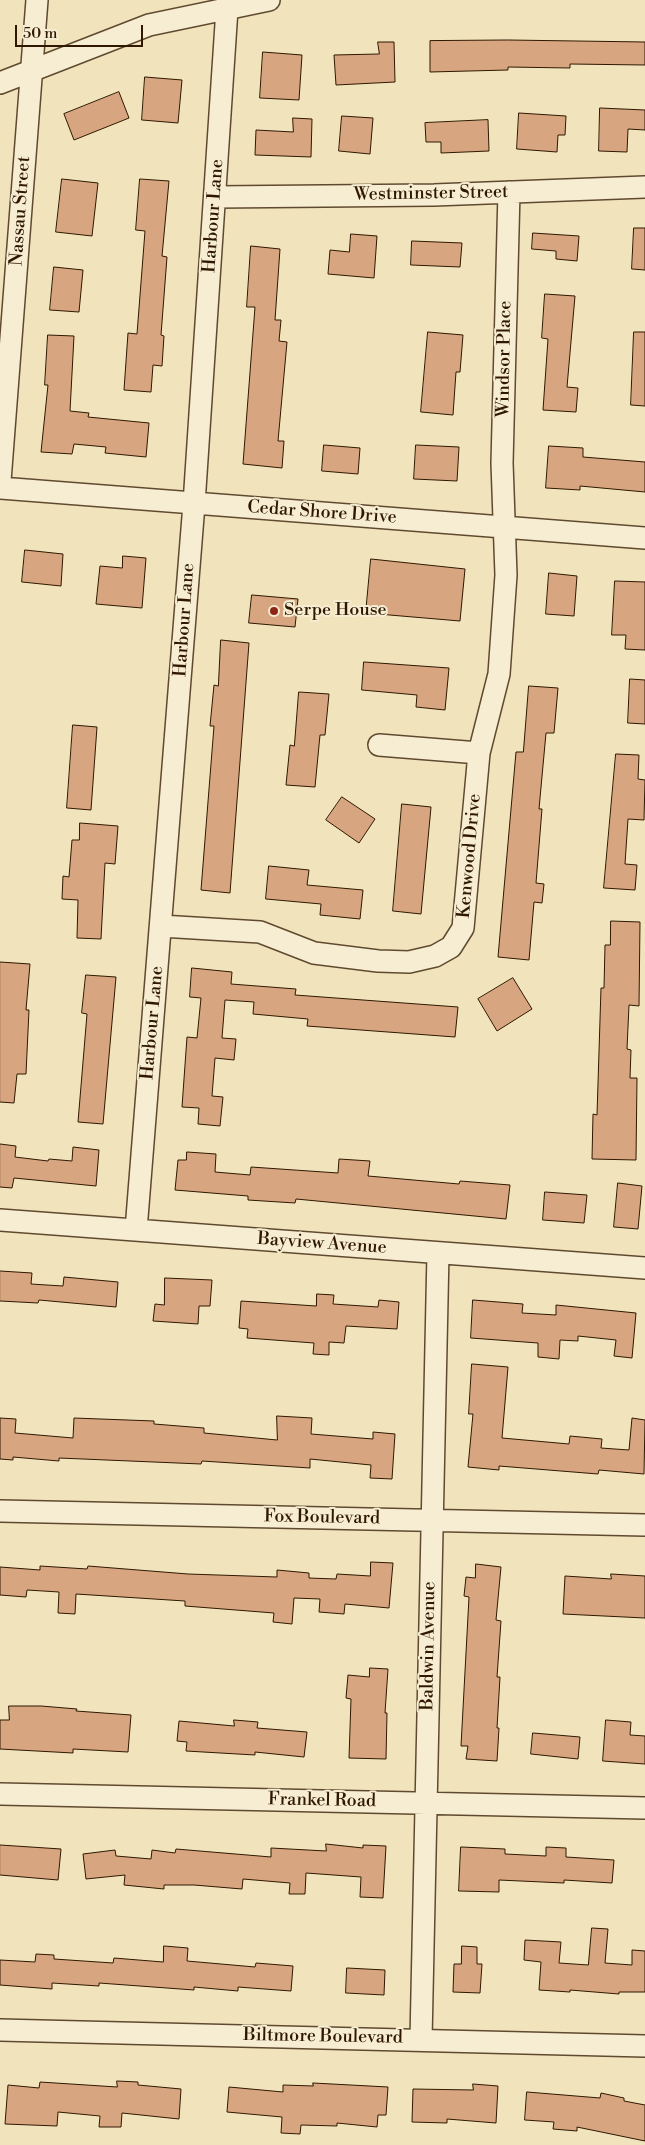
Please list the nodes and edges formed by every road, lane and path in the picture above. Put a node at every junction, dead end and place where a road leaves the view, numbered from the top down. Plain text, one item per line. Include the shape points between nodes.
1 (37, 0) edge
2 (269, 0) edge
3 (227, 9) junction
4 (32, 72) junction
5 (0, 83) edge
6 (645, 187) edge
7 (509, 192) junction
8 (216, 197) junction
9 (0, 481) edge
10 (0, 488) edge
11 (194, 504) junction
12 (504, 527) junction
13 (645, 538) edge
14 (379, 745) dead end
15 (479, 753) junction
16 (161, 926) junction
17 (0, 1220) edge
18 (136, 1230) junction
19 (438, 1252) junction
20 (645, 1268) edge
21 (0, 1511) edge
22 (432, 1520) junction
23 (645, 1525) edge
24 (0, 1794) edge
25 (426, 1803) junction
26 (645, 1808) edge
27 (0, 2030) edge
28 (421, 2039) junction
29 (645, 2046) edge

1 - 4 street, Nassau Street
2 - 3 street
3 - 4 street via 149,26
3 - 8 street, Harbour Lane
4 - 5 street
4 - 9 street, Nassau Street
6 - 7 street, Westminster Street
7 - 8 street, Westminster Street
7 - 12 street, Windsor Place via 502,463
8 - 11 street, Harbour Lane
10 - 11 street, Cedar Shore Drive
11 - 12 street, Cedar Shore Drive
11 - 16 street, Harbour Lane
12 - 13 street, Cedar Shore Drive
12 - 15 street, Kenwood Drive via 506,575 499,674
14 - 15 street
15 - 16 street, Kenwood Drive via 463,928 451,947 435,956 409,962 378,961 314,953 260,932
16 - 18 street, Harbour Lane
17 - 18 street, Bayview Avenue
18 - 19 street, Bayview Avenue
19 - 20 street, Bayview Avenue
19 - 22 street, Baldwin Avenue
21 - 22 street, Fox Boulevard
22 - 23 street, Fox Boulevard
22 - 25 street, Baldwin Avenue
24 - 25 street, Frankel Road
25 - 26 street, Frankel Road
25 - 28 street, Baldwin Avenue
27 - 28 street, Biltmore Boulevard
28 - 29 street, Biltmore Boulevard

